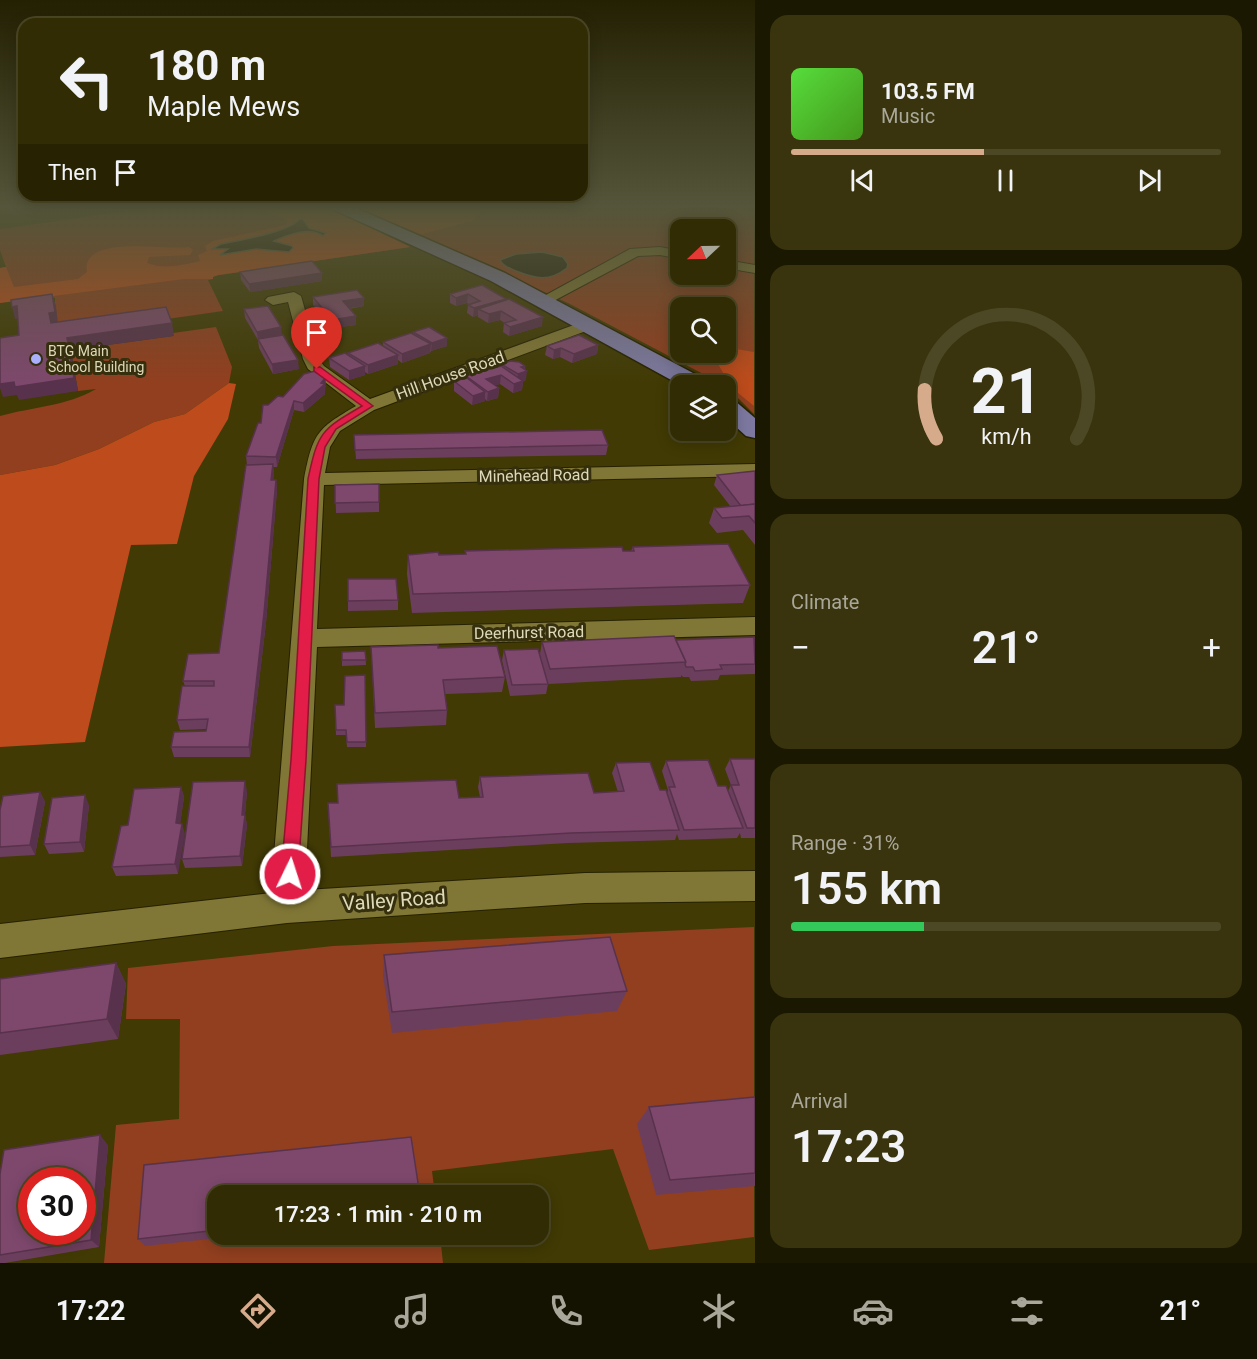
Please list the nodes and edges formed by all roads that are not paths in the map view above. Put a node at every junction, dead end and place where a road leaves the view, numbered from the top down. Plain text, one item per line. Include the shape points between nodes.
1 (469, 265) edge
2 (611, 265) edge
3 (736, 266) edge
4 (754, 269) edge
5 (273, 300) dead end
6 (543, 301) junction
7 (588, 325) junction
8 (680, 375) edge
9 (368, 406) junction
10 (736, 414) edge
11 (754, 431) edge
12 (754, 470) edge
13 (314, 479) junction
14 (754, 626) edge
15 (304, 638) junction
16 (754, 886) edge
17 (286, 907) junction
18 (0, 941) edge

1 - 6 main road
2 - 6 street
3 - 4 street
5 - 9 street via 294,297 317,369
6 - 7 main road
7 - 8 main road
7 - 9 street, Hill House Road
9 - 13 street, Hill House Road via 333,427 320,447
10 - 11 main road
12 - 13 street, Minehead Road
13 - 15 street, Hill House Road
14 - 15 street, Deerhurst Road
15 - 17 street, Hill House Road
16 - 17 street, Valley Road via 585,888
17 - 18 street, Valley Road

